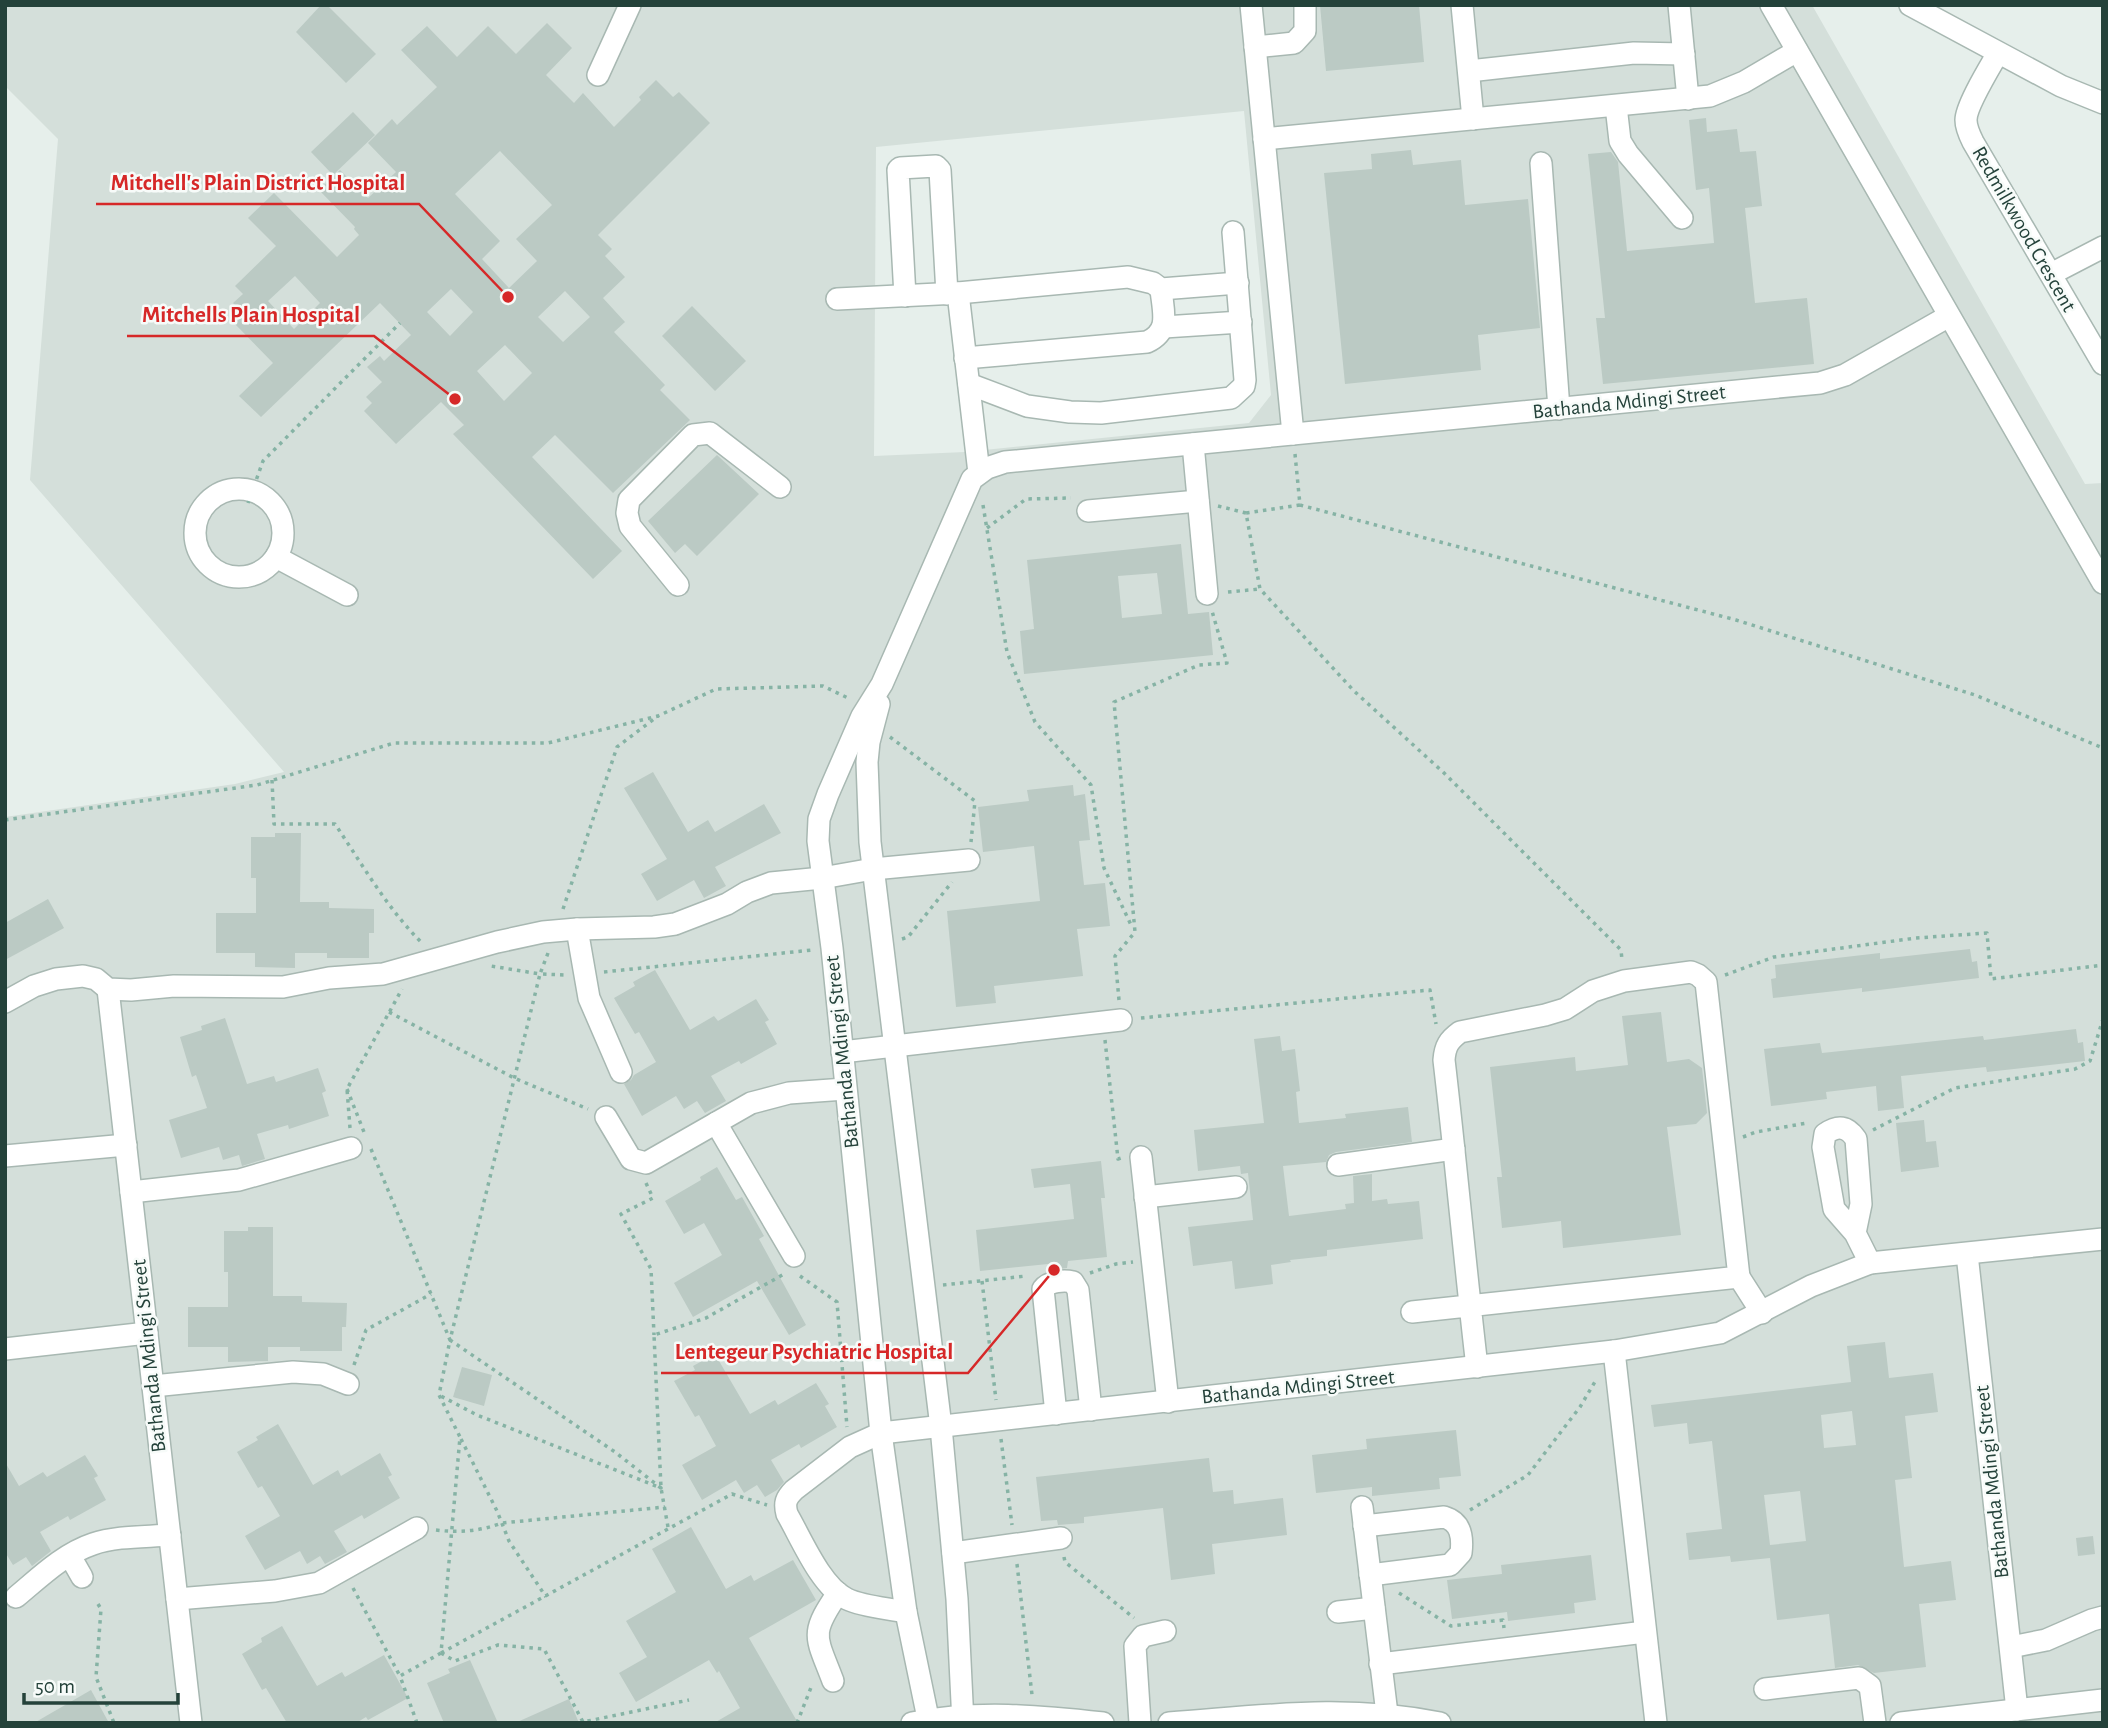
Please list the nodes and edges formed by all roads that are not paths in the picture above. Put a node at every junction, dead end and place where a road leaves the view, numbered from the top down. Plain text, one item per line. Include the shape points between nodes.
1 (630, 5) edge
2 (1251, 5) edge
3 (1305, 5) edge
4 (1462, 5) edge
5 (1679, 5) edge
6 (1771, 5) edge
7 (1910, 5) edge
8 (1255, 47) junction
9 (1797, 51) junction
10 (1997, 53) junction
11 (1684, 54) junction
12 (1469, 71) junction
13 (598, 75) dead end
14 (1688, 99) junction
15 (2103, 103) edge
16 (1616, 106) junction
17 (1474, 119) junction
18 (1264, 139) junction
19 (1541, 163) dead end
20 (1682, 218) dead end
21 (1233, 232) dead end
22 (2103, 247) edge
23 (2051, 274) junction
24 (1238, 283) junction
25 (1161, 289) junction
26 (953, 293) junction
27 (905, 296) junction
28 (837, 299) dead end
29 (1949, 316) junction
30 (1241, 321) junction
31 (1164, 327) junction
32 (965, 358) junction
33 (2103, 364) edge
34 (969, 384) junction
35 (1559, 409) junction
36 (1293, 434) junction
37 (1193, 444) junction
38 (979, 473) junction
39 (780, 487) dead end
40 (1198, 501) junction
41 (1088, 511) road end
42 (276, 556) junction
43 (2103, 583) edge
44 (678, 584) dead end
45 (1207, 594) road end
46 (347, 595) dead end
47 (877, 697) junction
48 (969, 860) road end
49 (873, 869) junction
50 (822, 878) junction
51 (566, 930) junction
52 (108, 989) junction
53 (5, 1002) edge
54 (1121, 1020) road end
55 (894, 1045) junction
56 (842, 1052) junction
57 (621, 1072) dead end
58 (845, 1089) junction
59 (606, 1117) road end
60 (716, 1123) junction
61 (126, 1145) junction
62 (351, 1148) road end
63 (1454, 1149) junction
64 (5, 1156) edge
65 (1141, 1157) road end
66 (1338, 1165) dead end
67 (1236, 1187) dead end
68 (131, 1192) junction
69 (1145, 1196) junction
70 (1855, 1233) junction
71 (2103, 1239) edge
72 (1967, 1254) junction
73 (794, 1256) dead end
74 (1870, 1263) junction
75 (1740, 1277) junction
76 (1470, 1306) junction
77 (1412, 1312) dead end
78 (1762, 1313) junction
79 (147, 1333) junction
80 (5, 1349) edge
81 (1614, 1352) junction
82 (1477, 1367) junction
83 (348, 1384) road end
84 (153, 1386) junction
85 (1168, 1402) junction
86 (1091, 1410) junction
87 (1056, 1414) junction
88 (941, 1427) junction
89 (881, 1433) junction
90 (417, 1528) dead end
91 (170, 1535) junction
92 (1061, 1538) road end
93 (953, 1553) junction
94 (70, 1556) junction
95 (1370, 1575) junction
96 (82, 1577) dead end
97 (838, 1593) junction
98 (16, 1597) dead end
99 (177, 1600) junction
100 (1374, 1608) junction
101 (906, 1612) junction
102 (1338, 1612) dead end
103 (2103, 1618) edge
104 (1165, 1631) dead end
105 (1646, 1632) junction
106 (2011, 1647) junction
107 (1380, 1664) junction
108 (833, 1681) road end
109 (1765, 1689) dead end
110 (2103, 1700) edge
111 (2017, 1710) junction
112 (1387, 1714) junction
113 (962, 1720) edge
114 (923, 1722) edge
115 (191, 1723) edge
116 (1103, 1723) edge
117 (1140, 1723) edge
118 (1169, 1723) edge
119 (1440, 1723) edge
120 (1656, 1723) edge
121 (1875, 1723) edge
122 (1901, 1723) edge

1 - 13 street
2 - 8 street
3 - 8 street via 1306,31 1294,43
4 - 12 street
5 - 11 street
6 - 9 street
7 - 10 street
8 - 18 street
9 - 14 street via 1729,90
9 - 29 street
10 - 15 street
10 - 23 street, Redmilkwood Crescent via 1970,107 1968,129
11 - 12 street via 1634,53
11 - 14 street
12 - 17 street
14 - 16 street
16 - 17 street
16 - 20 street via 1620,141
17 - 18 street
18 - 36 street
19 - 35 street
21 - 24 street
22 - 23 street
23 - 33 street, Redmilkwood Crescent
24 - 25 street
24 - 30 street
25 - 26 street via 1128,277
25 - 31 street
26 - 27 street
26 - 27 street via 940,170 936,166 900,168
26 - 32 street
27 - 28 street
29 - 35 street, Bathanda Mdingi Street via 1829,381
29 - 43 street
30 - 31 street
30 - 34 street via 1245,380 1231,398 1070,412 1027,406
31 - 32 street via 1147,342
32 - 34 street
34 - 38 street
35 - 36 street, Bathanda Mdingi Street
36 - 37 street, Bathanda Mdingi Street
37 - 38 street, Bathanda Mdingi Street via 996,464
37 - 40 street
38 - 47 street, Bathanda Mdingi Street via 967,487
39 - 44 street via 710,433 693,435 682,444 629,500 627,513 630,526
40 - 41 street
40 - 45 street
42 - 42 street via 283,529 272,502 231,488 217,494 198,515 196,544 212,569 239,577 254,574
42 - 46 street
47 - 49 street, Bathanda Mdingi Street via 867,762
47 - 50 street, Bathanda Mdingi Street via 832,783 819,819
48 - 49 street
49 - 50 street
49 - 55 street, Bathanda Mdingi Street
50 - 51 street via 760,886 675,924
50 - 56 street, Bathanda Mdingi Street
51 - 52 street via 498,942 383,974 283,987
51 - 57 street via 598,1023
52 - 53 street via 89,977 56,979
52 - 61 street, Bathanda Mdingi Street
54 - 55 street
55 - 56 street
55 - 88 street, Bathanda Mdingi Street
56 - 58 street, Bathanda Mdingi Street
58 - 60 street via 769,1097
58 - 89 street, Bathanda Mdingi Street
59 - 60 street via 636,1162 650,1161
60 - 73 street
61 - 64 street
61 - 68 street, Bathanda Mdingi Street
62 - 68 street via 239,1180
63 - 66 street
63 - 75 street via 1444,1060 1450,1039 1460,1032 1565,1009 1592,991 1624,981 1691,972 1706,982
63 - 76 street
65 - 69 street
67 - 69 street
68 - 79 street, Bathanda Mdingi Street
69 - 85 street
70 - 70 street via 1834,1209 1823,1147 1825,1134 1834,1128 1844,1127 1856,1139 1861,1204
70 - 74 street
71 - 72 street, Bathanda Mdingi Street
72 - 74 street, Bathanda Mdingi Street
72 - 106 street, Bathanda Mdingi Street
74 - 78 street, Bathanda Mdingi Street via 1811,1286
75 - 76 street
75 - 78 street
76 - 77 street
76 - 82 street
78 - 81 street, Bathanda Mdingi Street via 1720,1333
79 - 80 street
79 - 84 street, Bathanda Mdingi Street
81 - 82 street, Bathanda Mdingi Street
81 - 105 street
82 - 85 street, Bathanda Mdingi Street
83 - 84 street via 323,1374 293,1372
84 - 91 street, Bathanda Mdingi Street
85 - 86 street, Bathanda Mdingi Street
86 - 87 street, Bathanda Mdingi Street
86 - 87 street via 1078,1290 1069,1281 1046,1285 1043,1296
87 - 88 street, Bathanda Mdingi Street
88 - 89 street, Bathanda Mdingi Street
88 - 93 street, Bathanda Mdingi Street
89 - 97 street via 850,1447 787,1497 787,1514 826,1581
89 - 101 street, Bathanda Mdingi Street
90 - 99 street via 319,1583
91 - 94 street via 108,1540
91 - 99 street, Bathanda Mdingi Street
92 - 93 street
93 - 113 street, Bathanda Mdingi Street
94 - 96 street
94 - 98 street
95 - 95 street via 1450,1565 1462,1546 1460,1531 1454,1521 1439,1518 1363,1516
95 - 100 street
97 - 101 street via 854,1602
97 - 108 street via 818,1627
99 - 115 street, Bathanda Mdingi Street
100 - 102 street
100 - 107 street
101 - 114 street, Bathanda Mdingi Street
103 - 106 street via 2046,1640
104 - 117 street via 1143,1636 1133,1652
105 - 107 street
105 - 120 street
106 - 111 street, Bathanda Mdingi Street
107 - 112 street
109 - 121 street via 1859,1678 1870,1686
110 - 111 street
111 - 122 street
112 - 118 street via 1301,1712
112 - 119 street
113 - 114 street, Bathanda Mdingi Street
113 - 116 street, Bathanda Mdingi Street via 1014,1714

